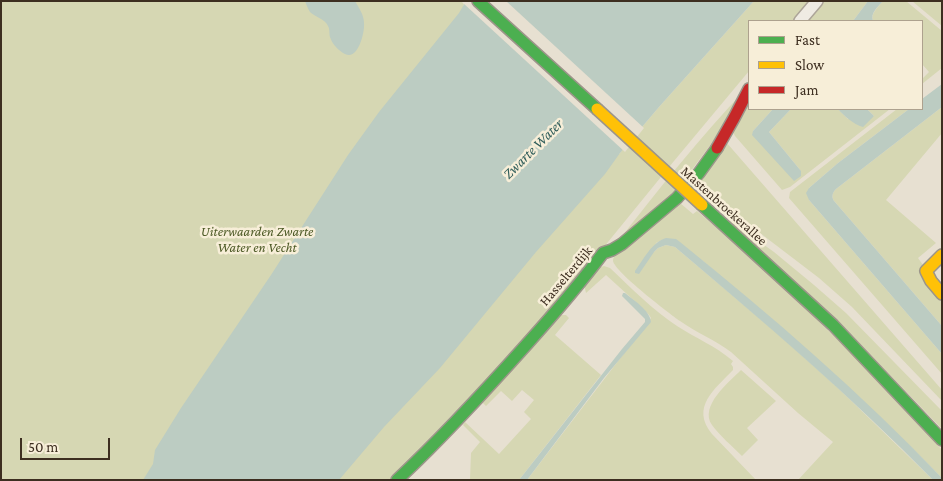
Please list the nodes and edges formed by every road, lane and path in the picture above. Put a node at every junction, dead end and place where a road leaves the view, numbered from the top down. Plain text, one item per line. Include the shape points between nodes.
1 (478, 1) edge
2 (817, 1) edge
3 (801, 20) edge
4 (748, 90) edge
5 (942, 255) edge
6 (942, 294) edge
7 (942, 440) edge
8 (397, 480) edge

1 - 7 main road, Mastenbroekerallee, bridge via 833,325
2 - 3 street
4 - 8 main road, Hasselterdijk via 714,153 678,196 633,235 603,253 503,372
5 - 6 main road via 926,271

